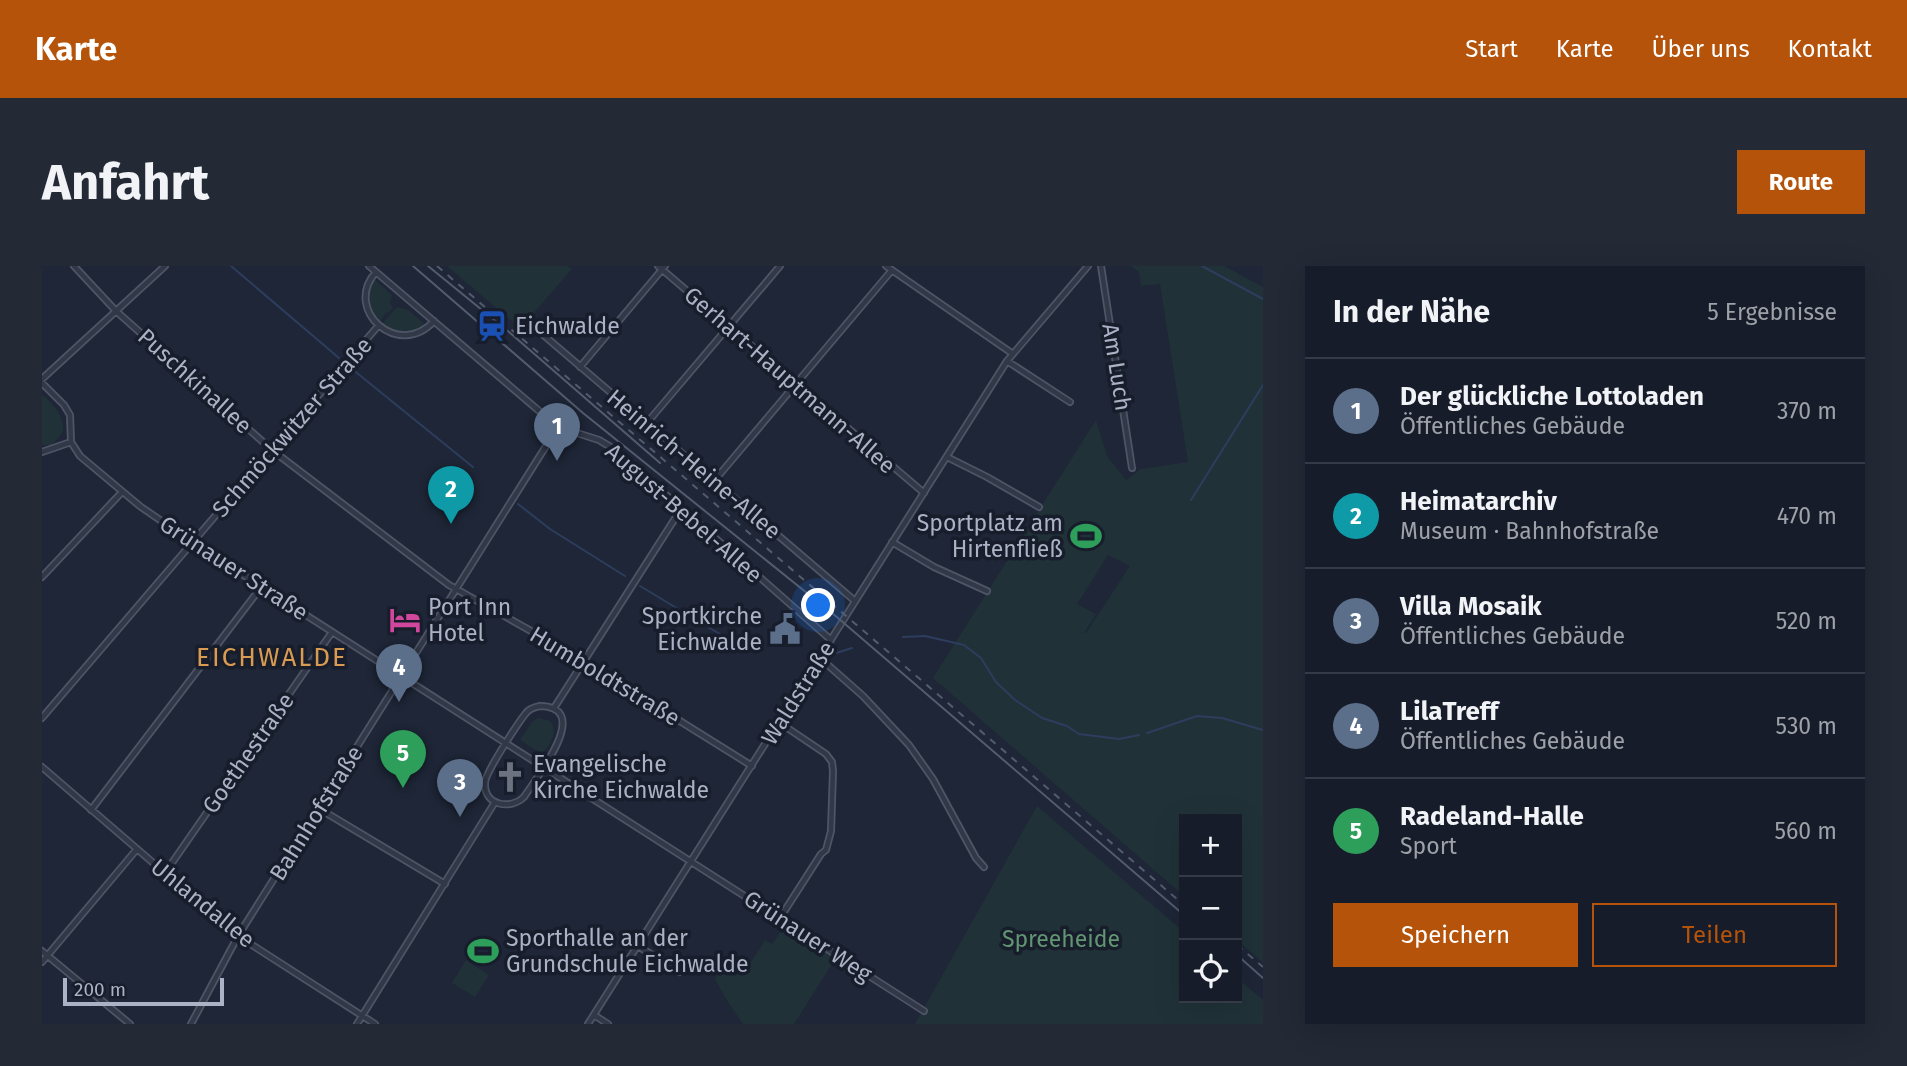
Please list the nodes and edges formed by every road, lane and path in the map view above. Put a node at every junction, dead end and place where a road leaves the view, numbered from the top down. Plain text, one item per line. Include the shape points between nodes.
1 (74, 266) edge
2 (165, 266) edge
3 (369, 266) edge
4 (780, 266) edge
5 (886, 266) edge
6 (1088, 266) edge
7 (1101, 266) edge
8 (662, 267) edge
9 (892, 271) junction
10 (376, 272) junction
11 (116, 311) junction
12 (434, 321) junction
13 (378, 326) junction
14 (534, 327) dead end
15 (729, 327) junction
16 (1013, 354) junction
17 (1007, 361) junction
18 (580, 367) junction
19 (42, 381) edge
20 (796, 385) junction
21 (1070, 401) dead end
22 (646, 424) junction
23 (558, 427) junction
24 (71, 442) junction
25 (272, 450) junction
26 (42, 452) edge
27 (947, 457) junction
28 (1132, 468) dead end
29 (714, 481) junction
30 (122, 492) junction
31 (924, 493) junction
32 (1039, 507) dead end
33 (681, 509) junction
34 (892, 542) junction
35 (193, 543) junction
36 (42, 576) edge
37 (262, 586) junction
38 (457, 590) junction
39 (987, 592) dead end
40 (855, 601) junction
41 (332, 632) junction
42 (831, 640) junction
43 (820, 658) junction
44 (584, 661) junction
45 (401, 678) junction
46 (554, 708) junction
47 (42, 718) edge
48 (780, 723) junction
49 (506, 744) junction
50 (752, 766) junction
51 (42, 767) edge
52 (543, 768) junction
53 (495, 802) junction
54 (318, 808) junction
55 (91, 810) junction
56 (137, 849) junction
57 (691, 862) junction
58 (984, 867) dead end
59 (165, 873) junction
60 (445, 884) junction
61 (780, 918) junction
62 (238, 936) junction
63 (638, 946) junction
64 (42, 951) edge
65 (48, 956) junction
66 (42, 962) edge
67 (679, 972) dead end
68 (924, 1011) dead end
69 (362, 1015) junction
70 (594, 1015) junction
71 (130, 1024) edge
72 (191, 1024) edge
73 (357, 1024) edge
74 (375, 1024) edge
75 (588, 1024) edge
76 (608, 1024) edge

1 - 11 street, Puschkinallee
2 - 11 street
3 - 10 street, August-Bebel-Allee
4 - 15 street
5 - 9 street
6 - 16 street, Waldstraße
7 - 28 street, Am Luch
8 - 15 street, Gerhart-Hauptmann-Allee
8 - 18 street
9 - 16 street
9 - 20 street
10 - 12 street, August-Bebel-Allee
10 - 13 street, Schmöckwitzer Straße via 366,299
11 - 19 street
11 - 25 street, Puschkinallee
12 - 13 street, Schmöckwitzer Straße via 409,335
12 - 23 street, August-Bebel-Allee
13 - 25 street, Schmöckwitzer Straße
14 - 18 street, Heinrich-Heine-Allee
15 - 20 street, Gerhart-Hauptmann-Allee
15 - 22 street
16 - 17 street, Waldstraße
17 - 21 street
17 - 27 street, Waldstraße
18 - 22 street, Heinrich-Heine-Allee
19 - 24 street via 70,415
20 - 29 street
20 - 31 street, Gerhart-Hauptmann-Allee
22 - 29 street, Heinrich-Heine-Allee
23 - 33 street, August-Bebel-Allee via 607,444
23 - 38 street, Bahnhofstraße
24 - 26 street
24 - 30 street, Grünauer Straße via 81,457
25 - 35 street, Schmöckwitzer Straße
25 - 38 street, Puschkinallee
27 - 31 street, Waldstraße
27 - 32 street
29 - 40 street, Heinrich-Heine-Allee
30 - 35 street, Grünauer Straße
30 - 36 street
31 - 34 street, Waldstraße
33 - 42 street, August-Bebel-Allee
33 - 44 street
34 - 39 street
34 - 40 street, Waldstraße
35 - 37 street, Grünauer Straße
35 - 47 street, Schmöckwitzer Straße
37 - 41 street, Grünauer Straße
37 - 55 street
38 - 44 street, Humboldtstraße
38 - 45 street, Bahnhofstraße
40 - 42 street, Waldstraße
41 - 45 street, Grünauer Straße
41 - 59 street, Goethestraße
42 - 43 street, Waldstraße
43 - 48 street, Waldstraße
43 - 58 street via 909,745
44 - 46 street
44 - 50 street, Humboldtstraße
45 - 49 street, Grünauer Straße
45 - 54 street, Bahnhofstraße
46 - 49 street via 540,706 527,711
46 - 52 street via 563,724 562,738
48 - 50 street, Waldstraße
48 - 61 street via 826,754 833,771 826,850
49 - 52 street, Grünauer Straße
49 - 53 street via 485,781
50 - 57 street, Waldstraße
51 - 55 street, Uhlandallee
52 - 53 street via 520,801 509,806
52 - 57 street, Grünauer Straße
53 - 60 street
54 - 60 street
54 - 62 street, Bahnhofstraße
55 - 56 street, Uhlandallee
56 - 59 street, Uhlandallee
56 - 65 street
57 - 61 street, Grünauer Weg
57 - 63 street, Waldstraße
59 - 62 street, Uhlandallee
60 - 69 street
61 - 68 street, Grünauer Weg
62 - 69 street, Uhlandallee
62 - 72 street, Bahnhofstraße
63 - 67 street
63 - 70 street, Waldstraße
64 - 65 street
65 - 66 street
65 - 71 street
69 - 73 street
69 - 74 street, Uhlandallee
70 - 75 street, Waldstraße
70 - 76 street

